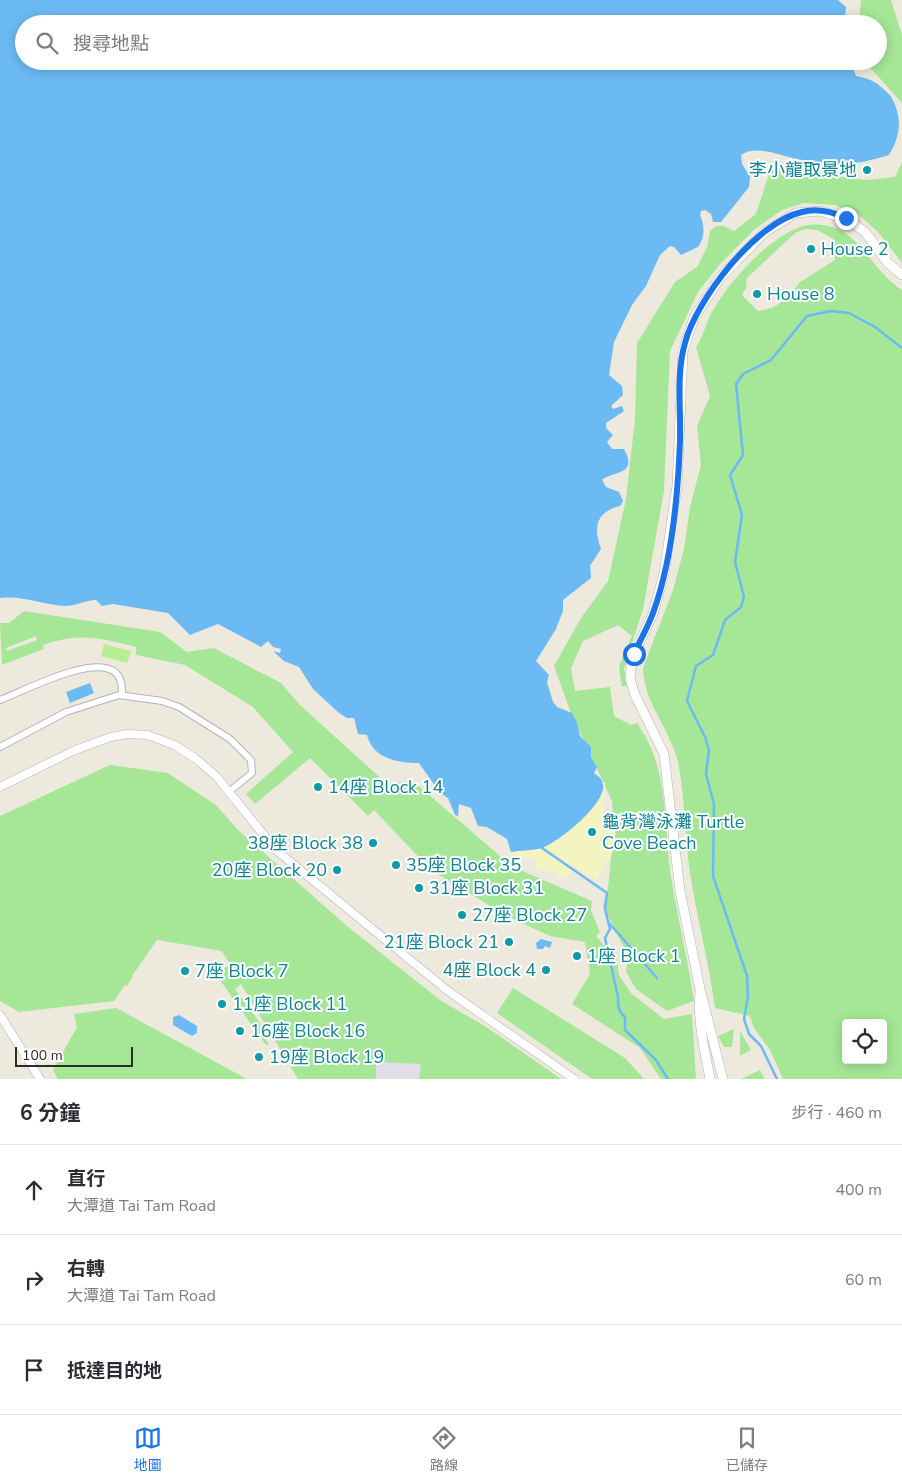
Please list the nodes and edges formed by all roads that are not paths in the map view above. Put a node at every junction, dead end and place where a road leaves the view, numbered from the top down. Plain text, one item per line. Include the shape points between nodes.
1 (902, 274) edge
2 (122, 695) junction
3 (0, 700) edge
4 (0, 747) edge
5 (0, 787) edge
6 (230, 791) junction
7 (700, 989) junction
8 (0, 1014) edge
9 (40, 1079) edge
10 (574, 1079) edge
11 (710, 1079) edge
12 (723, 1079) edge

1 - 7 main road via 887,262 872,239 854,223 832,213 800,212 772,226 727,270 703,301 685,342 681,365 677,486 664,574 653,614 634,654 630,672 632,690 664,754 680,890
2 - 3 street via 117,674 95,666 78,669
2 - 4 street via 66,712
2 - 6 street via 179,707 230,739 251,760 252,772
5 - 6 street via 94,742 134,734 154,737 181,748 201,762
6 - 10 street via 276,850 448,991
7 - 11 main road via 699,1003
7 - 12 main road
8 - 9 street

